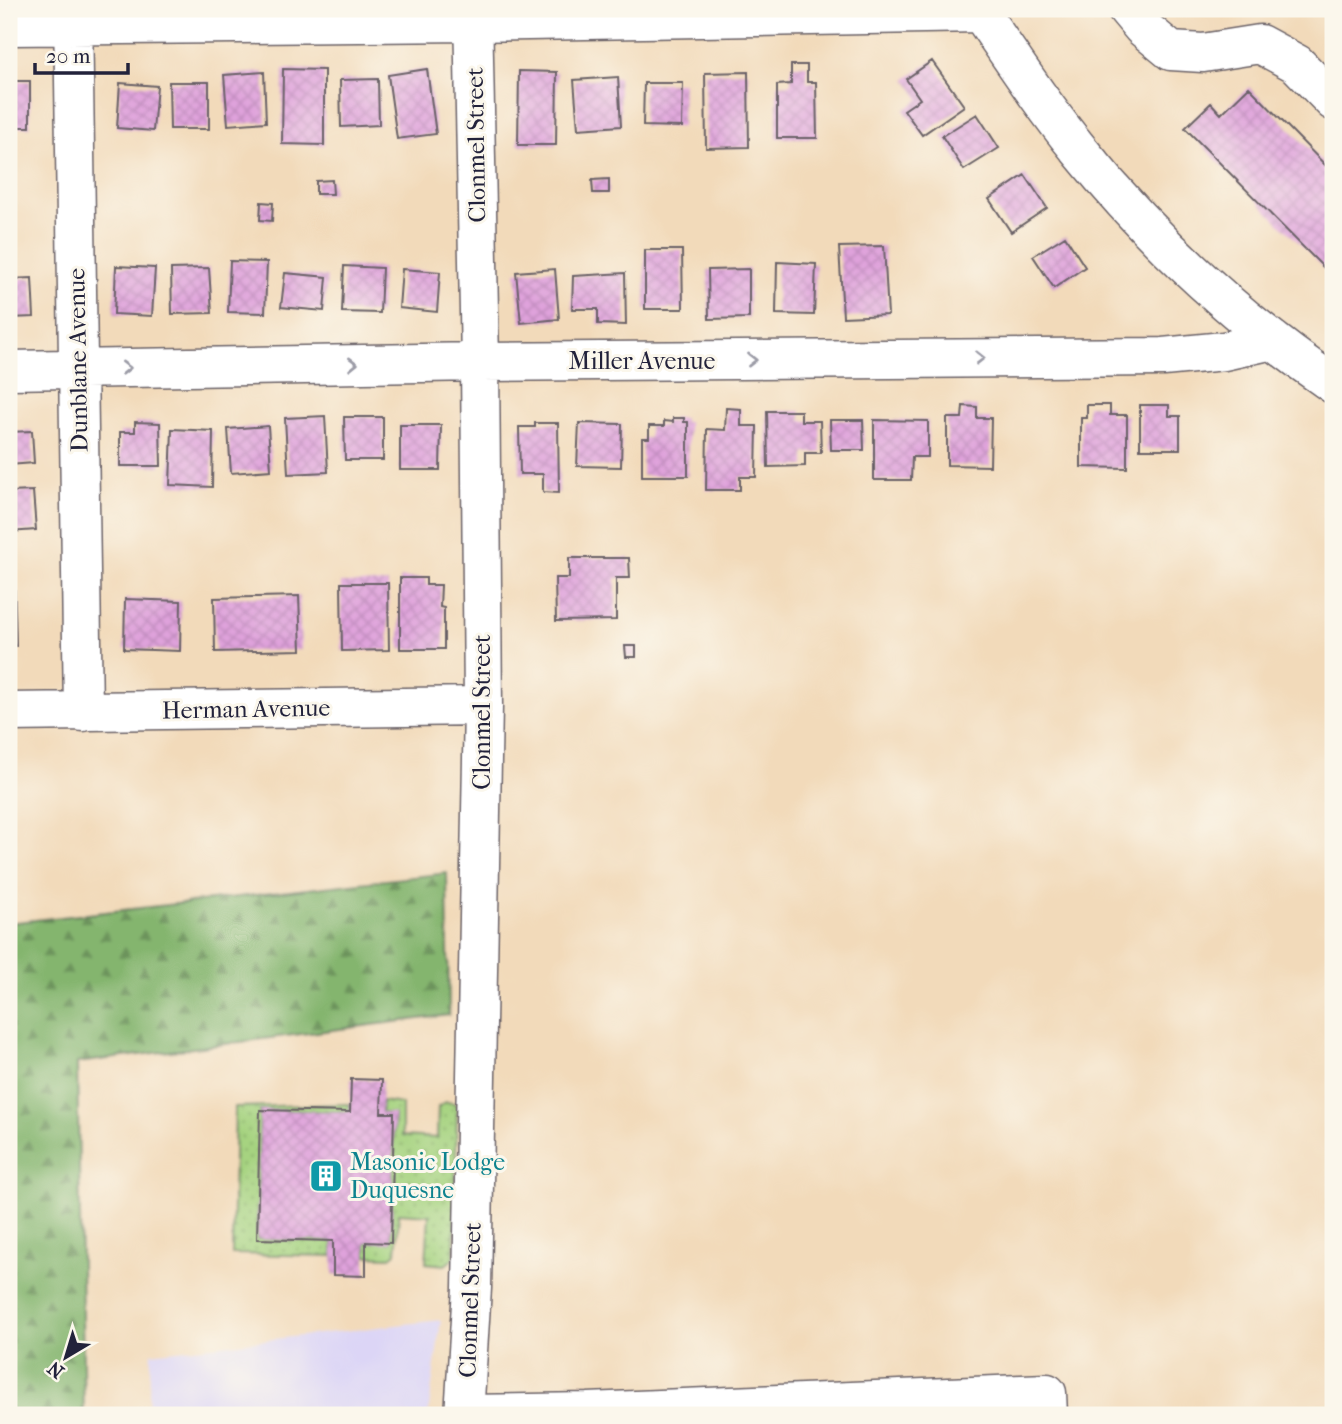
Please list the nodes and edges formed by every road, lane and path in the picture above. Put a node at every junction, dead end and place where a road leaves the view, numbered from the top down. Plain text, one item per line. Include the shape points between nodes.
1 (1127, 9) edge
2 (980, 11) edge
3 (473, 15) edge
4 (73, 17) edge
5 (9, 26) edge
6 (1333, 101) edge
7 (1273, 340) junction
8 (480, 362) junction
9 (78, 369) junction
10 (9, 370) edge
11 (1333, 384) edge
12 (483, 706) junction
13 (9, 712) edge
14 (83, 712) junction
15 (464, 1414) edge
16 (542, 1414) edge
17 (1048, 1415) edge

1 - 6 street via 1171,51 1203,53 1260,44 1297,64
2 - 3 street
2 - 7 street via 1040,100 1120,199
3 - 4 street
3 - 8 street, Clonmel Street
4 - 5 street
4 - 9 street, Dunblane Avenue
8 -> 7 street, Miller Avenue via 1163,357
7 - 11 street
9 -> 8 street, Miller Avenue
8 - 12 street, Clonmel Street
9 - 10 street, Miller Avenue
9 - 14 street, Dunblane Avenue
12 - 14 street, Herman Avenue
12 - 15 street, Clonmel Street via 472,1288
13 - 14 street, Herman Avenue
15 - 16 street
16 - 17 street via 1047,1393

